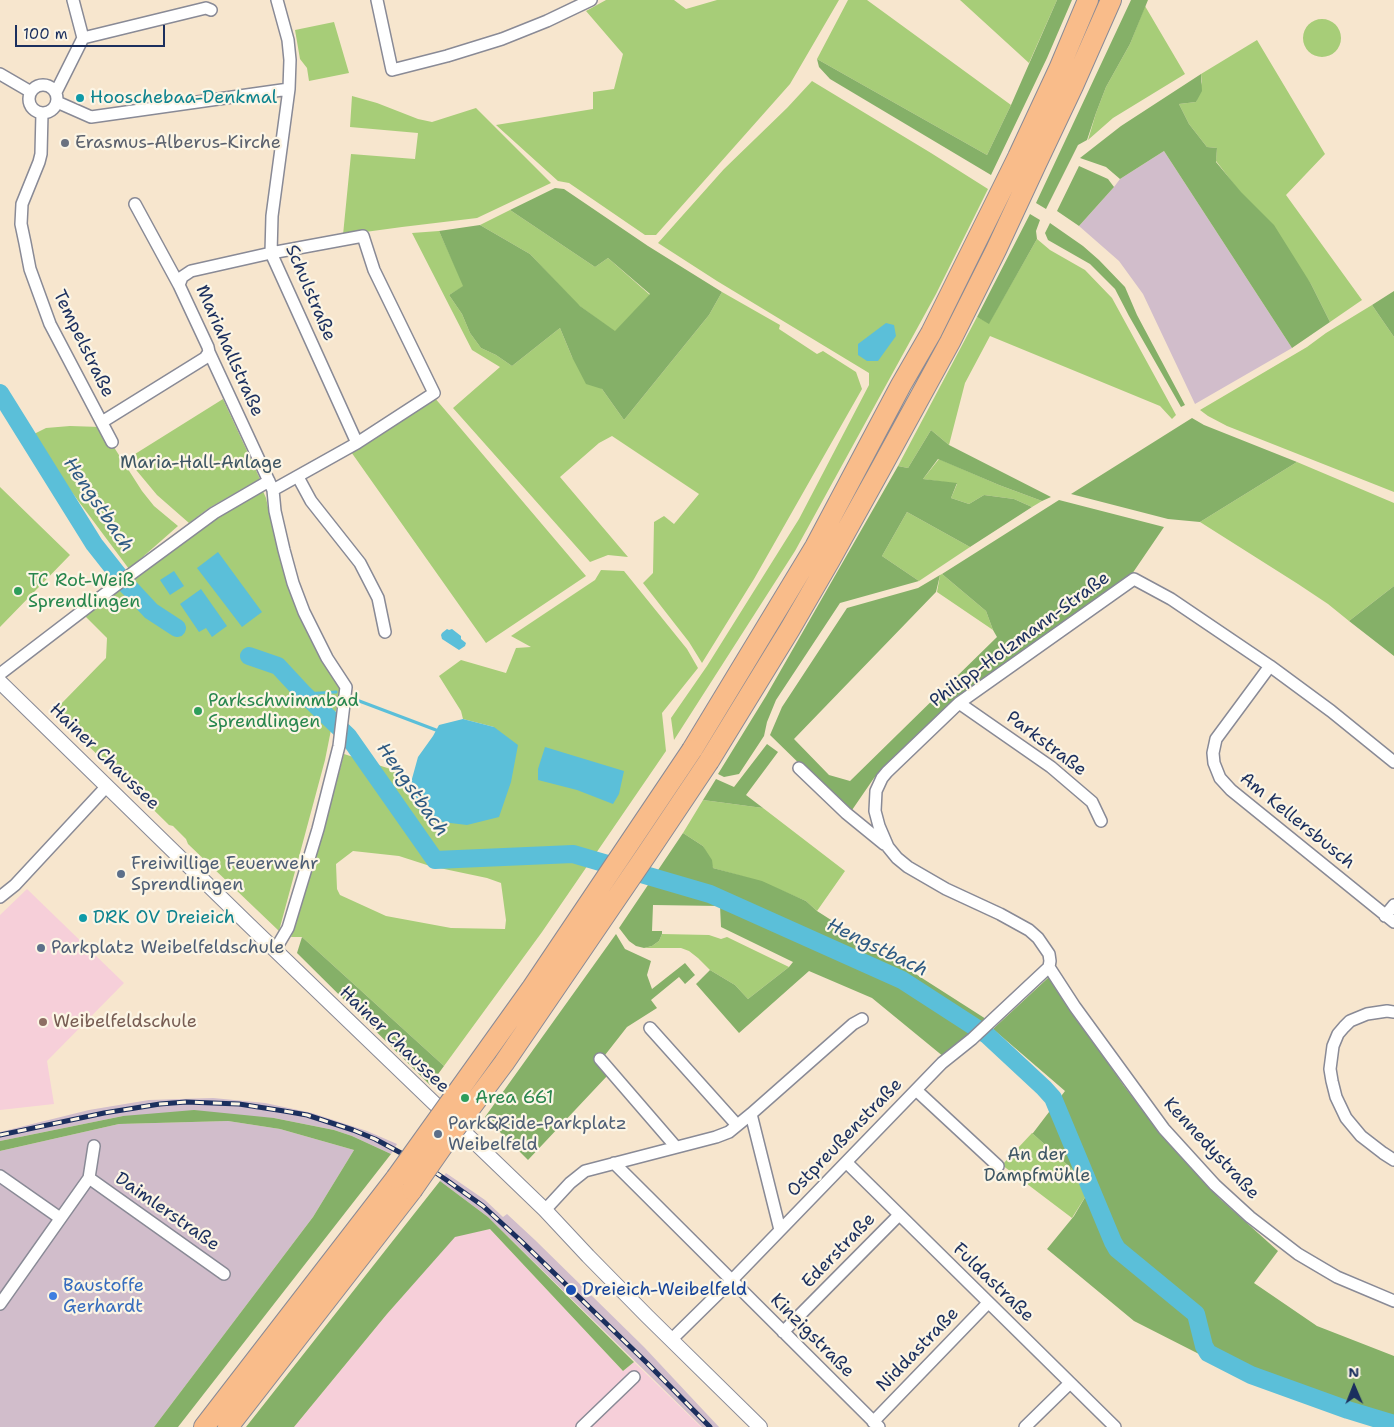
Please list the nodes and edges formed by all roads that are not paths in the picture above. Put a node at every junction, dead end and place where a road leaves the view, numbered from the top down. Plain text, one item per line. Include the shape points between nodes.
1 (73, 0) edge
2 (278, 0) edge
3 (377, 0) edge
4 (591, 0) edge
5 (1088, 0) edge
6 (1111, 0) edge
7 (211, 10) dead end
8 (83, 38) junction
9 (0, 74) edge
10 (289, 89) junction
11 (31, 92) junction
12 (57, 97) junction
13 (42, 113) junction
14 (135, 204) dead end
15 (271, 253) junction
16 (179, 285) junction
17 (208, 352) junction
18 (102, 422) junction
19 (112, 442) dead end
20 (357, 443) junction
21 (298, 477) junction
22 (271, 486) junction
23 (385, 632) dead end
24 (1270, 666) junction
25 (0, 674) edge
26 (0, 682) edge
27 (959, 703) junction
28 (1394, 762) edge
29 (799, 768) dead end
30 (107, 786) junction
31 (1101, 821) dead end
32 (888, 847) junction
33 (0, 897) edge
34 (1394, 905) edge
35 (1390, 919) edge
36 (275, 950) junction
37 (1049, 967) junction
38 (1394, 1012) edge
39 (862, 1019) dead end
40 (650, 1028) dead end
41 (600, 1059) dead end
42 (916, 1090) junction
43 (751, 1114) junction
44 (737, 1125) junction
45 (94, 1146) dead end
46 (676, 1147) junction
47 (1394, 1160) edge
48 (614, 1163) junction
49 (846, 1163) junction
50 (998, 1166) dead end
51 (0, 1176) edge
52 (89, 1178) junction
53 (545, 1210) junction
54 (899, 1215) junction
55 (60, 1218) junction
56 (780, 1230) junction
57 (224, 1274) dead end
58 (732, 1280) junction
59 (1394, 1301) edge
60 (988, 1303) junction
61 (0, 1304) edge
62 (783, 1332) junction
63 (672, 1340) junction
64 (634, 1377) dead end
65 (1070, 1383) junction
66 (876, 1424) edge
67 (204, 1427) edge
68 (228, 1427) edge
69 (582, 1427) edge
70 (760, 1427) edge
71 (1026, 1427) edge
72 (1115, 1427) edge

1 - 8 street
2 - 10 street, Schulstraße via 288,40
3 - 4 street via 392,70 502,39
5 - 67 highway, bridge via 1059,70 931,333 815,547 692,750 532,988 396,1178
6 - 68 highway, bridge via 950,342 830,560 709,761 504,1063 412,1190
7 - 8 street via 206,8
8 - 12 street
9 - 11 street
10 - 12 street via 92,117
10 - 15 street, Schulstraße via 272,216
11 - 12 street via 44,85 52,87
11 - 13 street via 30,104
12 - 13 street via 54,108
13 - 18 street, Tempelstraße via 40,158 22,204 24,244 50,324
14 - 16 street, Mariahallstraße
15 - 16 street via 191,271 182,277
15 - 20 street, Schulstraße
15 - 20 street via 363,236 374,270 434,393
16 - 17 street, Mariahallstraße
17 - 18 street via 205,358
17 - 22 street, Mariahallstraße
18 - 19 street, Tempelstraße
20 - 21 street
21 - 22 street
21 - 23 street via 311,501 360,563 378,598
22 - 25 street via 214,513
22 - 36 street, Mariahallstraße via 293,583 327,658 346,687 340,746 318,829 288,928
24 - 27 street, Philipp-Holzmann-Straße via 1171,599 1134,579
24 - 28 street, Philipp-Holzmann-Straße
24 - 35 street, Am Kellersbusch via 1216,739 1214,763 1220,778
26 - 30 street, Hainer Chaussee
27 - 31 street, Parkstraße via 1051,767 1092,802
27 - 32 street, Philipp-Holzmann-Straße via 878,784 875,811
29 - 32 street, Philipp-Holzmann-Straße
30 - 33 street
30 - 36 street, Hainer Chaussee
32 - 37 street, Philipp-Holzmann-Straße via 916,872 1029,930 1049,954
34 - 35 street, Am Kellersbusch
36 - 53 street, Hainer Chaussee
37 - 42 street, Ostpreußenstraße
37 - 59 street, Kennedystraße via 1164,1129 1225,1194 1298,1254 1338,1277
38 - 47 street via 1367,1014 1350,1021 1338,1034 1330,1069 1336,1097 1346,1118 1361,1136
39 - 43 street
40 - 44 street
41 - 46 street
42 - 49 street, Ostpreußenstraße
42 - 50 street
43 - 44 street
43 - 56 street
44 - 46 street via 724,1134
45 - 52 street, Daimlerstraße
46 - 48 street
48 - 53 street via 592,1168 577,1176
48 - 58 street, Kinzigstraße
49 - 54 street, Fuldastraße
49 - 56 street, Ostpreußenstraße
51 - 55 street
52 - 55 street, Daimlerstraße
52 - 57 street, Daimlerstraße
53 - 63 street, Hainer Chaussee
54 - 60 street, Fuldastraße
54 - 62 street, Ederstraße
55 - 61 street, Daimlerstraße
56 - 58 street, Ostpreußenstraße
58 - 62 street, Kinzigstraße
58 - 63 street, Ostpreußenstraße
60 - 65 street, Fuldastraße
60 - 66 street, Niddastraße
62 - 66 street, Kinzigstraße
63 - 70 street, Hainer Chaussee
64 - 69 street
65 - 71 street
65 - 72 street, Fuldastraße

